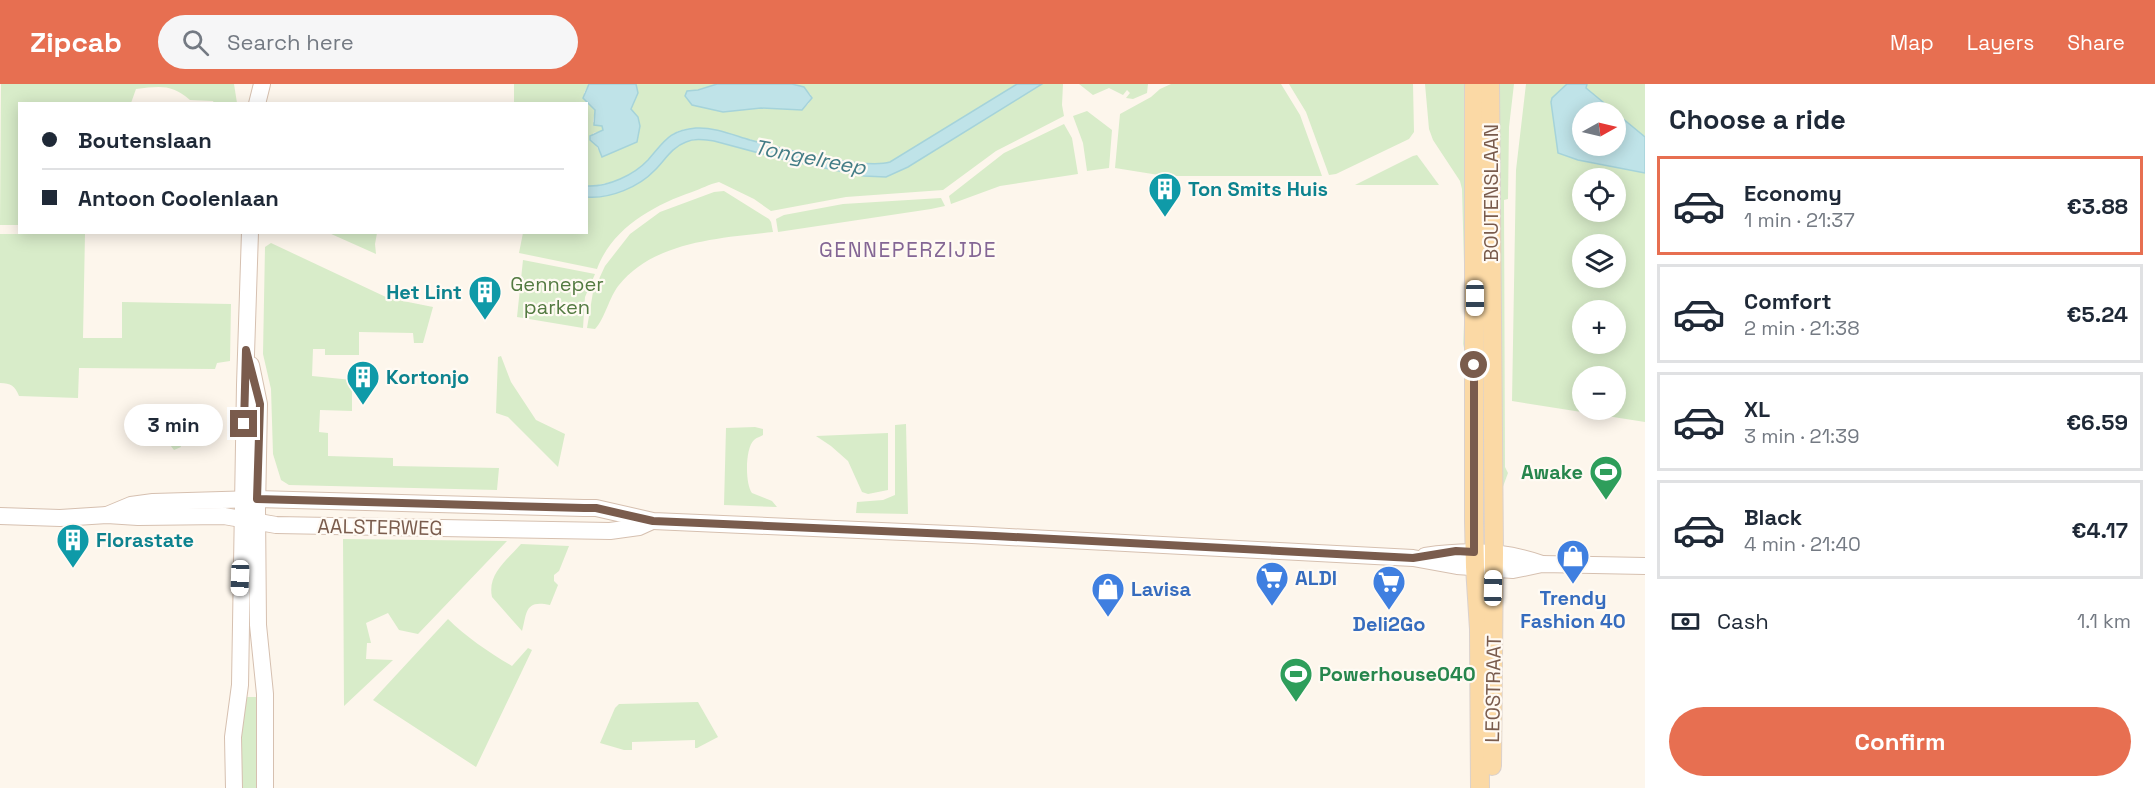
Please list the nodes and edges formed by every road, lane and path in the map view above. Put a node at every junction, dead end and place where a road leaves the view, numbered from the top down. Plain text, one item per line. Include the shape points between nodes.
1 (250, 84) edge
2 (262, 84) edge
3 (1474, 84) edge
4 (1490, 84) edge
5 (253, 102) edge
6 (258, 102) edge
7 (250, 234) edge
8 (250, 500) junction
9 (107, 515) junction
10 (0, 516) edge
11 (250, 520) junction
12 (653, 521) junction
13 (1474, 560) junction
14 (1494, 561) junction
15 (1644, 566) edge
16 (234, 788) edge
17 (265, 788) edge
18 (1480, 788) edge
19 (1492, 788) edge

1 - 5 main road
2 - 6 main road
3 - 13 main road, BOUTENSLAAN
4 - 14 main road, BOUTENSLAAN
7 - 8 main road via 246,350
8 - 9 main road, AALSTERWEG via 153,502 131,505
8 - 11 main road
8 - 12 main road, AALSTERWEG via 596,508
9 - 10 main road, AALSTERWEG
9 - 11 main road, AALSTERWEG
11 - 12 main road, AALSTERWEG via 276,525 610,531
11 - 16 main road via 233,737
11 - 17 main road via 265,694
12 - 13 main road, AALSTERWEG via 1413,558 1454,566
13 - 14 main road, AALSTERWEG
13 - 18 main road, LEOSTRAAT via 1479,629
14 - 15 main road, AALSTERWEG via 1522,557 1542,564
14 - 19 main road, LEOSTRAAT

